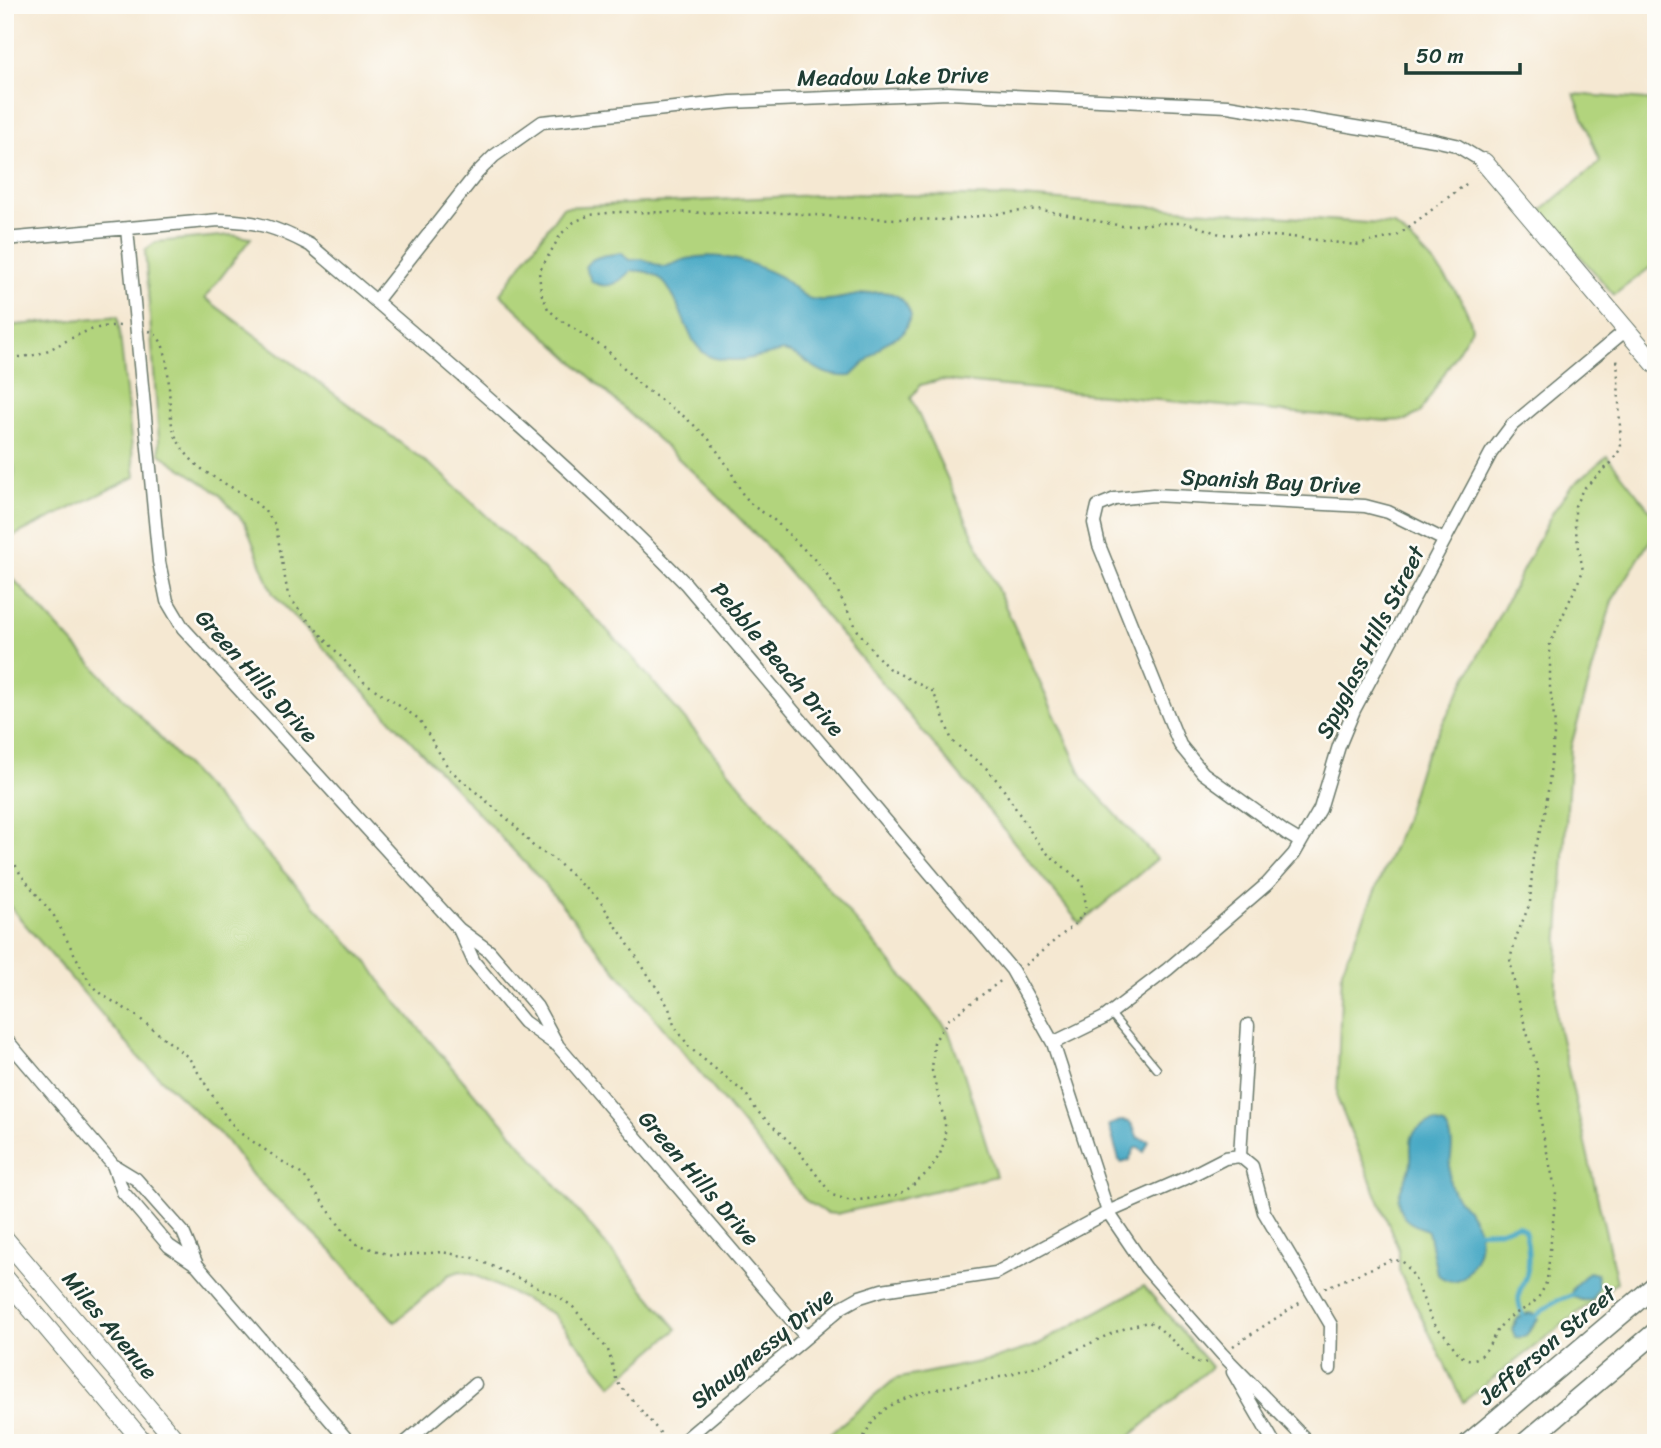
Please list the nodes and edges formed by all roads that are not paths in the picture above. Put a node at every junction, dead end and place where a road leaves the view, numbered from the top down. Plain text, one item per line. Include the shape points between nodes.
1 (1484, 162) joint
2 (127, 229) junction
3 (5, 239) edge
4 (376, 301) junction
5 (1621, 334) junction
6 (1656, 365) edge
7 (1444, 540) junction
8 (1301, 842) junction
9 (459, 929) junction
10 (1111, 1013) junction
11 (1248, 1025) dead end
12 (5, 1038) edge
13 (1053, 1043) junction
14 (558, 1046) junction
15 (1157, 1069) dead end
16 (1240, 1156) junction
17 (113, 1165) junction
18 (1108, 1212) junction
19 (5, 1239) edge
20 (197, 1265) junction
21 (5, 1278) edge
22 (1656, 1285) edge
23 (1656, 1321) edge
24 (1656, 1332) edge
25 (806, 1337) junction
26 (1222, 1354) junction
27 (1624, 1359) junction
28 (1330, 1369) dead end
29 (475, 1384) dead end
30 (1270, 1441) edge
31 (144, 1443) edge
32 (178, 1443) edge
33 (350, 1443) edge
34 (405, 1443) edge
35 (681, 1443) edge
36 (1309, 1443) edge
37 (1469, 1443) edge
38 (1525, 1443) edge

1 - 4 street, Meadow Lake Drive via 1456,145 1391,132 1228,106 1084,98 948,93 731,102 574,117 542,122 494,156
1 - 5 street
2 - 3 street, Pebble Beach Drive
2 - 4 street, Pebble Beach Drive via 251,221 310,245
2 - 9 street, Green Hills Drive via 159,562 167,601 183,628
4 - 13 street, Pebble Beach Drive via 635,532 685,583 1013,972
5 - 6 street
5 - 7 street, Spyglass Hills Street via 1512,425 1491,453
7 - 8 street, Spyglass Hills Street via 1354,710 1321,809
7 - 8 street, Spanish Bay Drive via 1388,512 1365,506 1153,495 1115,499 1098,506 1094,523 1099,545 1180,745 1203,773
8 - 10 street, Spyglass Hills Street via 1267,884
9 - 14 street, Green Hills Drive via 489,951 537,1007
9 - 14 street, Green Hills Drive via 474,962 524,1022
10 - 13 street, Spyglass Hills Street
10 - 15 lane
11 - 16 street
12 - 17 street
13 - 18 street, Pebble Beach Drive
14 - 25 street, Green Hills Drive
16 - 18 street, Shaugnessy Drive via 1225,1158
16 - 28 street via 1252,1166 1264,1212 1331,1325
17 - 20 street via 136,1179 183,1233
17 - 20 street via 122,1192 169,1246
18 - 25 street, Shaugnessy Drive via 996,1273 860,1297
18 - 26 street, Pebble Beach Drive via 1146,1268
19 - 32 street, Miles Avenue
20 - 33 street
21 - 31 street
22 - 37 main road, Jefferson Street
23 - 27 main road
24 - 27 main road
25 - 35 street, Shaugnessy Drive
26 - 30 street
26 - 36 street
27 - 38 main road
29 - 34 street

